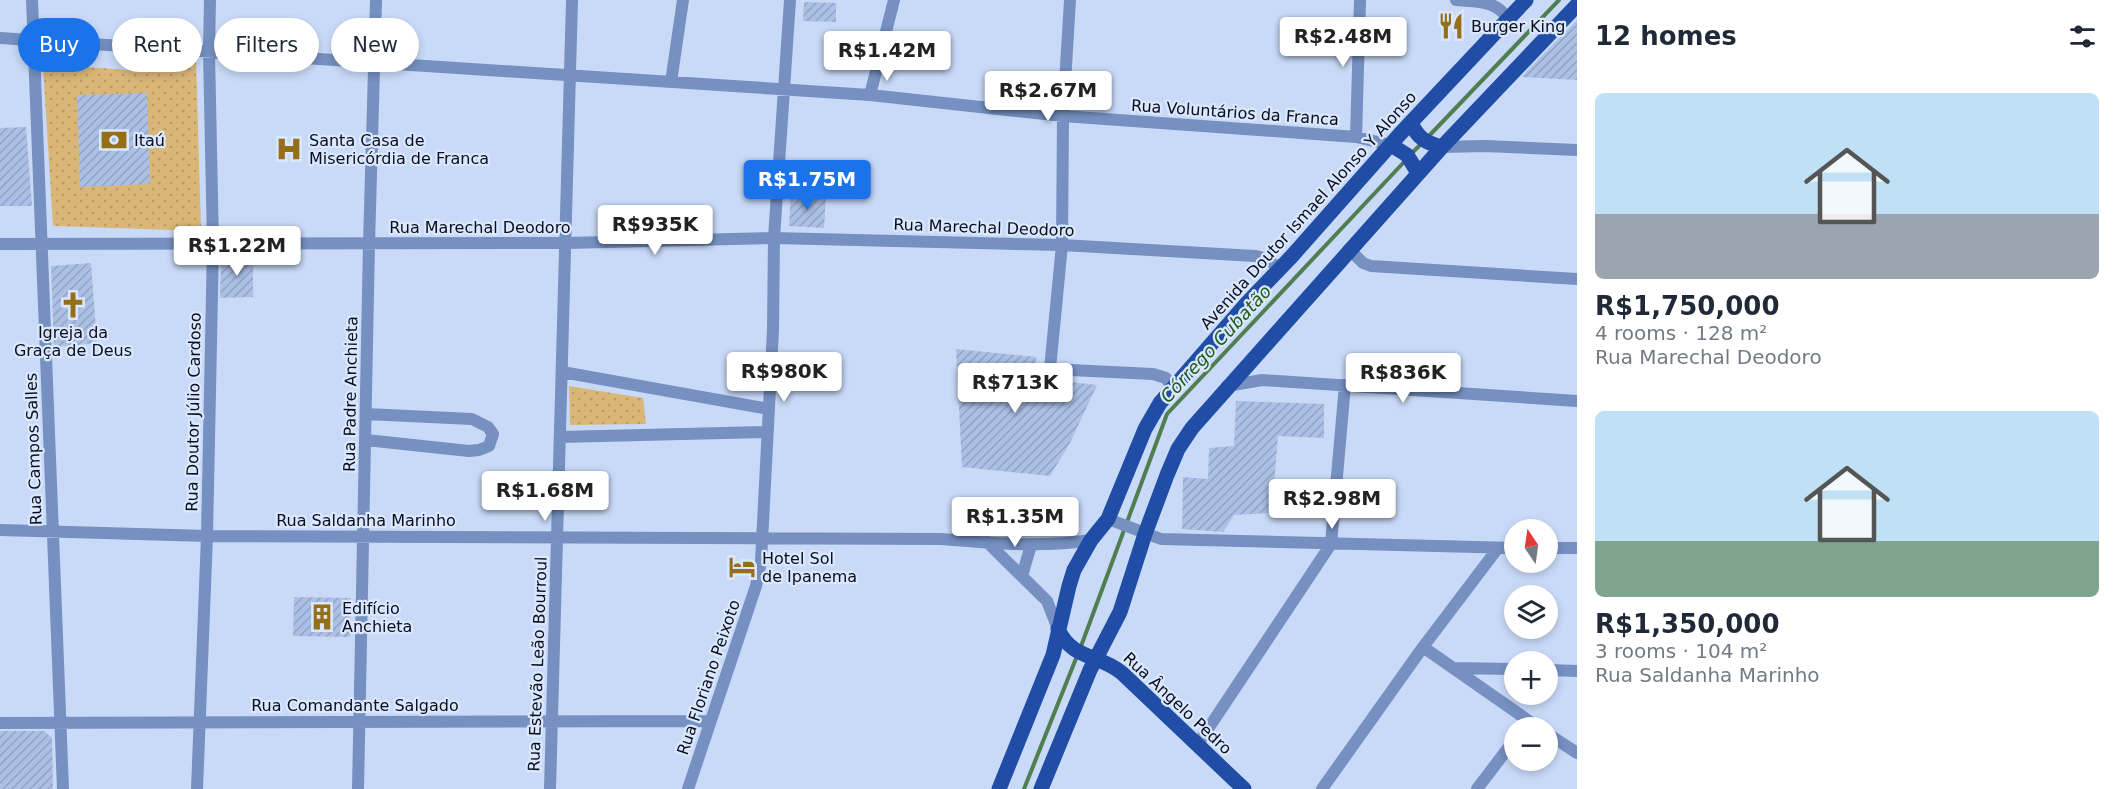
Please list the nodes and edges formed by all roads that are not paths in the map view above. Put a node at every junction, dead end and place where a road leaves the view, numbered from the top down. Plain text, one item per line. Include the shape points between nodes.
1 (32, 0) edge
2 (210, 0) edge
3 (376, 0) edge
4 (572, 0) edge
5 (683, 0) edge
6 (790, 0) edge
7 (894, 0) edge
8 (1070, 0) edge
9 (1360, 0) edge
10 (1456, 0) edge
11 (1526, 0) edge
12 (1574, 11) edge
13 (33, 18) edge
14 (376, 18) edge
15 (1508, 19) junction
16 (0, 38) edge
17 (18, 39) edge
18 (100, 45) edge
19 (209, 52) junction
20 (331, 60) edge
21 (419, 66) edge
22 (35, 72) edge
23 (375, 72) edge
24 (570, 76) junction
25 (671, 82) junction
26 (784, 90) junction
27 (870, 95) junction
28 (1063, 116) junction
29 (1412, 126) junction
30 (1356, 137) junction
31 (1437, 146) junction
32 (1394, 147) junction
33 (1577, 150) edge
34 (1416, 169) junction
35 (774, 238) junction
36 (41, 243) junction
37 (566, 243) junction
38 (0, 244) edge
39 (213, 244) junction
40 (369, 244) junction
41 (1062, 245) junction
42 (1349, 249) junction
43 (1279, 270) junction
44 (1577, 279) edge
45 (562, 372) junction
46 (1345, 385) junction
47 (1226, 387) junction
48 (1172, 388) junction
49 (1577, 401) edge
50 (769, 409) junction
51 (366, 414) junction
52 (767, 432) junction
53 (560, 437) junction
54 (366, 440) junction
55 (1112, 520) junction
56 (0, 530) edge
57 (52, 532) junction
58 (1140, 532) junction
59 (207, 536) junction
60 (364, 536) junction
61 (558, 537) junction
62 (762, 538) junction
63 (1091, 540) junction
64 (987, 542) junction
65 (1331, 544) junction
66 (1031, 545) junction
67 (1498, 548) junction
68 (1504, 548) edge
69 (1558, 548) edge
70 (1577, 548) edge
71 (1022, 576) junction
72 (1058, 629) junction
73 (1423, 647) junction
74 (1091, 657) junction
75 (1452, 668) junction
76 (1504, 669) edge
77 (1558, 670) edge
78 (1577, 671) edge
79 (1519, 717) edge
80 (361, 721) junction
81 (710, 721) junction
82 (198, 722) junction
83 (551, 722) junction
84 (0, 723) edge
85 (61, 723) junction
86 (1558, 741) edge
87 (1198, 744) junction
88 (1504, 753) edge
89 (1577, 753) edge
90 (63, 789) edge
91 (197, 789) edge
92 (358, 789) edge
93 (550, 789) edge
94 (688, 789) edge
95 (999, 789) edge
96 (1041, 789) edge
97 (1244, 789) edge
98 (1322, 789) edge
99 (1477, 789) edge

1 - 13 street, Rua Campos Salles
2 - 19 street, Rua Doutor Júlio Cardoso
3 - 14 street, Rua Padre Anchieta
4 - 24 street, Rua Estevão Leão Bourroul
5 - 25 street
6 - 26 street, Rua Floriano Peixoto
7 - 27 street
8 - 28 street
9 - 30 street
10 - 15 street via 1495,5
11 - 15 main road, Avenida Doutor Ismael Alonso Y Alonso
12 - 31 main road
15 - 29 main road, Avenida Doutor Ismael Alonso Y Alonso
16 - 17 street, Rua Voluntários da Franca
18 - 19 street, Rua Voluntários da Franca
19 - 20 street, Rua Voluntários da Franca
19 - 39 street, Rua Doutor Júlio Cardoso
21 - 24 street, Rua Voluntários da Franca
22 - 36 street, Rua Campos Salles
23 - 40 street, Rua Padre Anchieta
24 - 25 street, Rua Voluntários da Franca
24 - 37 street, Rua Estevão Leão Bourroul
25 - 26 street, Rua Voluntários da Franca
26 - 27 street, Rua Voluntários da Franca
26 - 35 street, Rua Floriano Peixoto
27 - 28 street, Rua Voluntários da Franca
28 - 30 street, Rua Voluntários da Franca
28 - 41 street
29 - 31 main road via 1421,139
29 - 32 main road, Avenida Doutor Ismael Alonso Y Alonso
30 - 32 street, Rua Voluntários da Franca
31 - 33 street
31 - 34 main road
32 - 34 main road via 1407,155
32 - 43 main road, Avenida Doutor Ismael Alonso Y Alonso
34 - 42 main road
35 - 37 street, Rua Marechal Deodoro
35 - 41 street, Rua Marechal Deodoro
35 - 50 street, Rua Floriano Peixoto
36 - 38 street, Rua Marechal Deodoro
36 - 39 street, Rua Marechal Deodoro
36 - 57 street, Rua Campos Salles
37 - 40 street, Rua Marechal Deodoro
37 - 45 street, Rua Estevão Leão Bourroul
39 - 40 street, Rua Marechal Deodoro
39 - 59 street, Rua Doutor Júlio Cardoso
40 - 51 street, Rua Padre Anchieta
41 - 43 street, Rua Marechal Deodoro via 1255,256 1266,258
41 - 48 street via 1050,369 1153,374 1166,378
42 - 44 street via 1371,266
42 - 47 main road
43 - 48 main road, Avenida Doutor Ismael Alonso Y Alonso
45 - 50 street
45 - 53 street, Rua Estevão Leão Bourroul
46 - 47 street via 1262,380
46 - 49 street
46 - 65 street
47 - 58 main road via 1178,449
48 - 55 main road, Avenida Doutor Ismael Alonso Y Alonso via 1145,429
50 - 52 street, Rua Floriano Peixoto
51 - 54 street, Rua Padre Anchieta
51 - 54 street via 472,419 493,434 489,446 469,451
52 - 53 street
52 - 62 street, Rua Floriano Peixoto
53 - 61 street, Rua Estevão Leão Bourroul
54 - 60 street, Rua Padre Anchieta
55 - 58 street
55 - 63 main road, Avenida Doutor Ismael Alonso Y Alonso
56 - 57 street, Rua Saldanha Marinho
57 - 59 street, Rua Saldanha Marinho
57 - 85 street, Rua Campos Salles
58 - 65 street via 1161,539
58 - 74 main road via 1124,601
59 - 60 street, Rua Saldanha Marinho
59 - 82 street, Rua Doutor Júlio Cardoso
60 - 61 street, Rua Saldanha Marinho
60 - 80 street, Rua Padre Anchieta
61 - 62 street, Rua Saldanha Marinho
61 - 83 street, Rua Estevão Leão Bourroul
62 - 64 street, Rua Saldanha Marinho
62 - 81 street, Rua Floriano Peixoto via 756,586
63 - 66 street, Rua Saldanha Marinho
63 - 72 main road, Avenida Doutor Ismael Alonso Y Alonso via 1074,570
64 - 66 street, Rua Saldanha Marinho
64 - 71 street
65 - 67 street
65 - 87 street
66 - 71 street
67 - 68 street
67 - 73 street
69 - 70 street
71 - 72 street via 1047,601
72 - 74 main road, Rua Ângelo Pedro via 1066,644
72 - 95 main road, Avenida Doutor Ismael Alonso Y Alonso via 1053,655
73 - 75 street
73 - 98 street
74 - 87 main road, Rua Ângelo Pedro via 1122,673
74 - 96 main road
75 - 76 street
75 - 79 street
77 - 78 street
80 - 82 street, Rua Comandante Salgado
80 - 83 street, Rua Comandante Salgado
80 - 92 street, Rua Padre Anchieta
81 - 83 street, Rua Comandante Salgado
81 - 94 street, Rua Floriano Peixoto
82 - 85 street, Rua Comandante Salgado
82 - 91 street, Rua Doutor Júlio Cardoso
83 - 93 street, Rua Estevão Leão Bourroul
84 - 85 street, Rua Comandante Salgado
85 - 90 street, Rua Campos Salles
86 - 89 street
87 - 97 main road, Rua Ângelo Pedro
88 - 99 street

